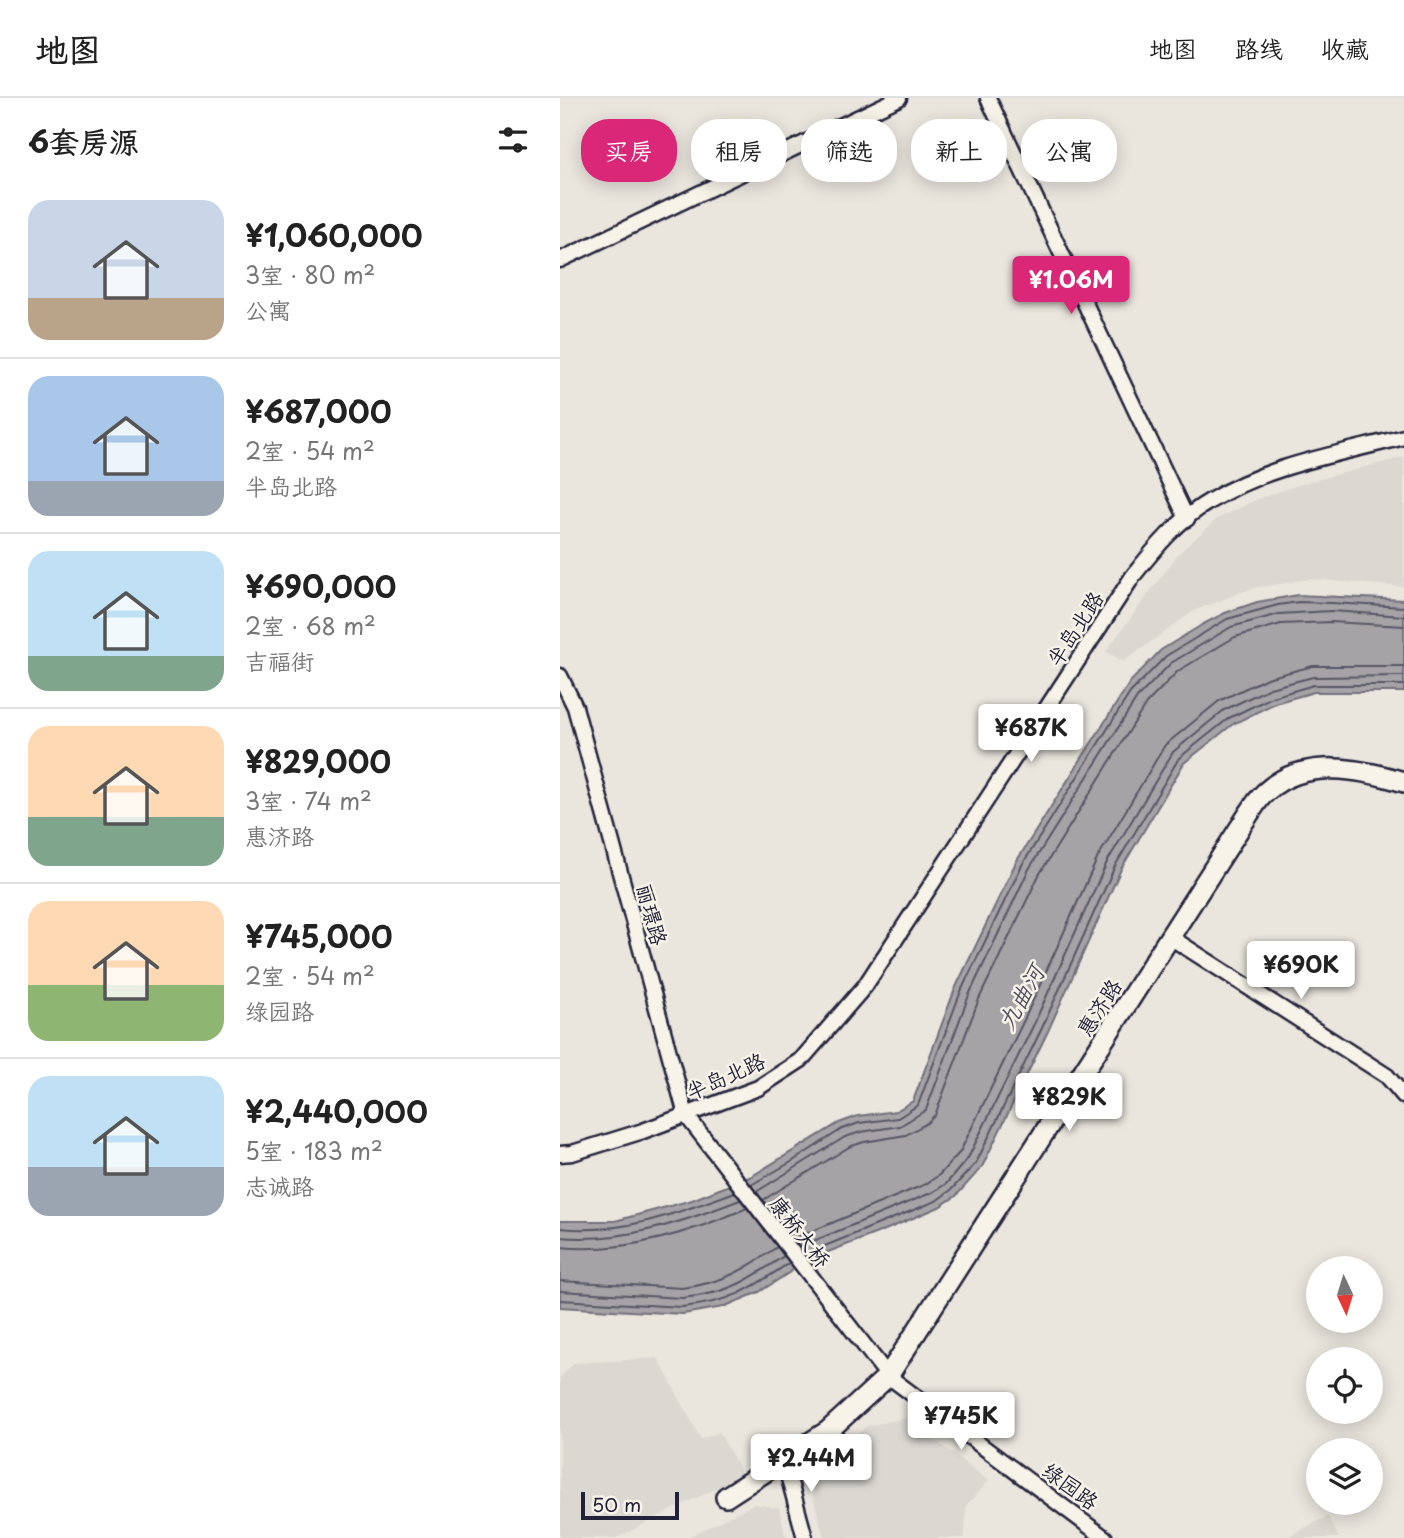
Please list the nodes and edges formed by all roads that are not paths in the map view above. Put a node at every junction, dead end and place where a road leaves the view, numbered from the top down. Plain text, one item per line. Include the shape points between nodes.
1 (899, 98) edge
2 (988, 98) edge
3 (560, 260) edge
4 (1404, 438) edge
5 (1187, 519) junction
6 (560, 676) edge
7 (1404, 782) edge
8 (1170, 937) junction
9 (1404, 1096) edge
10 (685, 1115) junction
11 (560, 1154) edge
12 (716, 1156) joint
13 (853, 1331) joint
14 (888, 1376) junction
15 (784, 1460) junction
16 (726, 1497) dead end
17 (805, 1538) edge
18 (1105, 1538) edge

1 - 3 street
2 - 5 street
4 - 5 street, 半岛北路 via 1249,480
5 - 10 street, 半岛北路 via 1161,541 1133,576 864,986 834,1024 801,1060 758,1088
6 - 10 street, 丽璟路 via 575,707
7 - 8 street, 惠济路 via 1330,768 1289,776 1266,791
8 - 9 street via 1387,1076
8 - 14 street, 惠济路
10 - 11 street, 半岛北路
10 - 12 street, 丽璟路
12 - 13 street, 康桥大桥
13 - 14 street, 绿园路
14 - 15 street, 惠济路 via 828,1431
14 - 18 street, 绿园路
15 - 16 street, 惠济路
15 - 17 street

